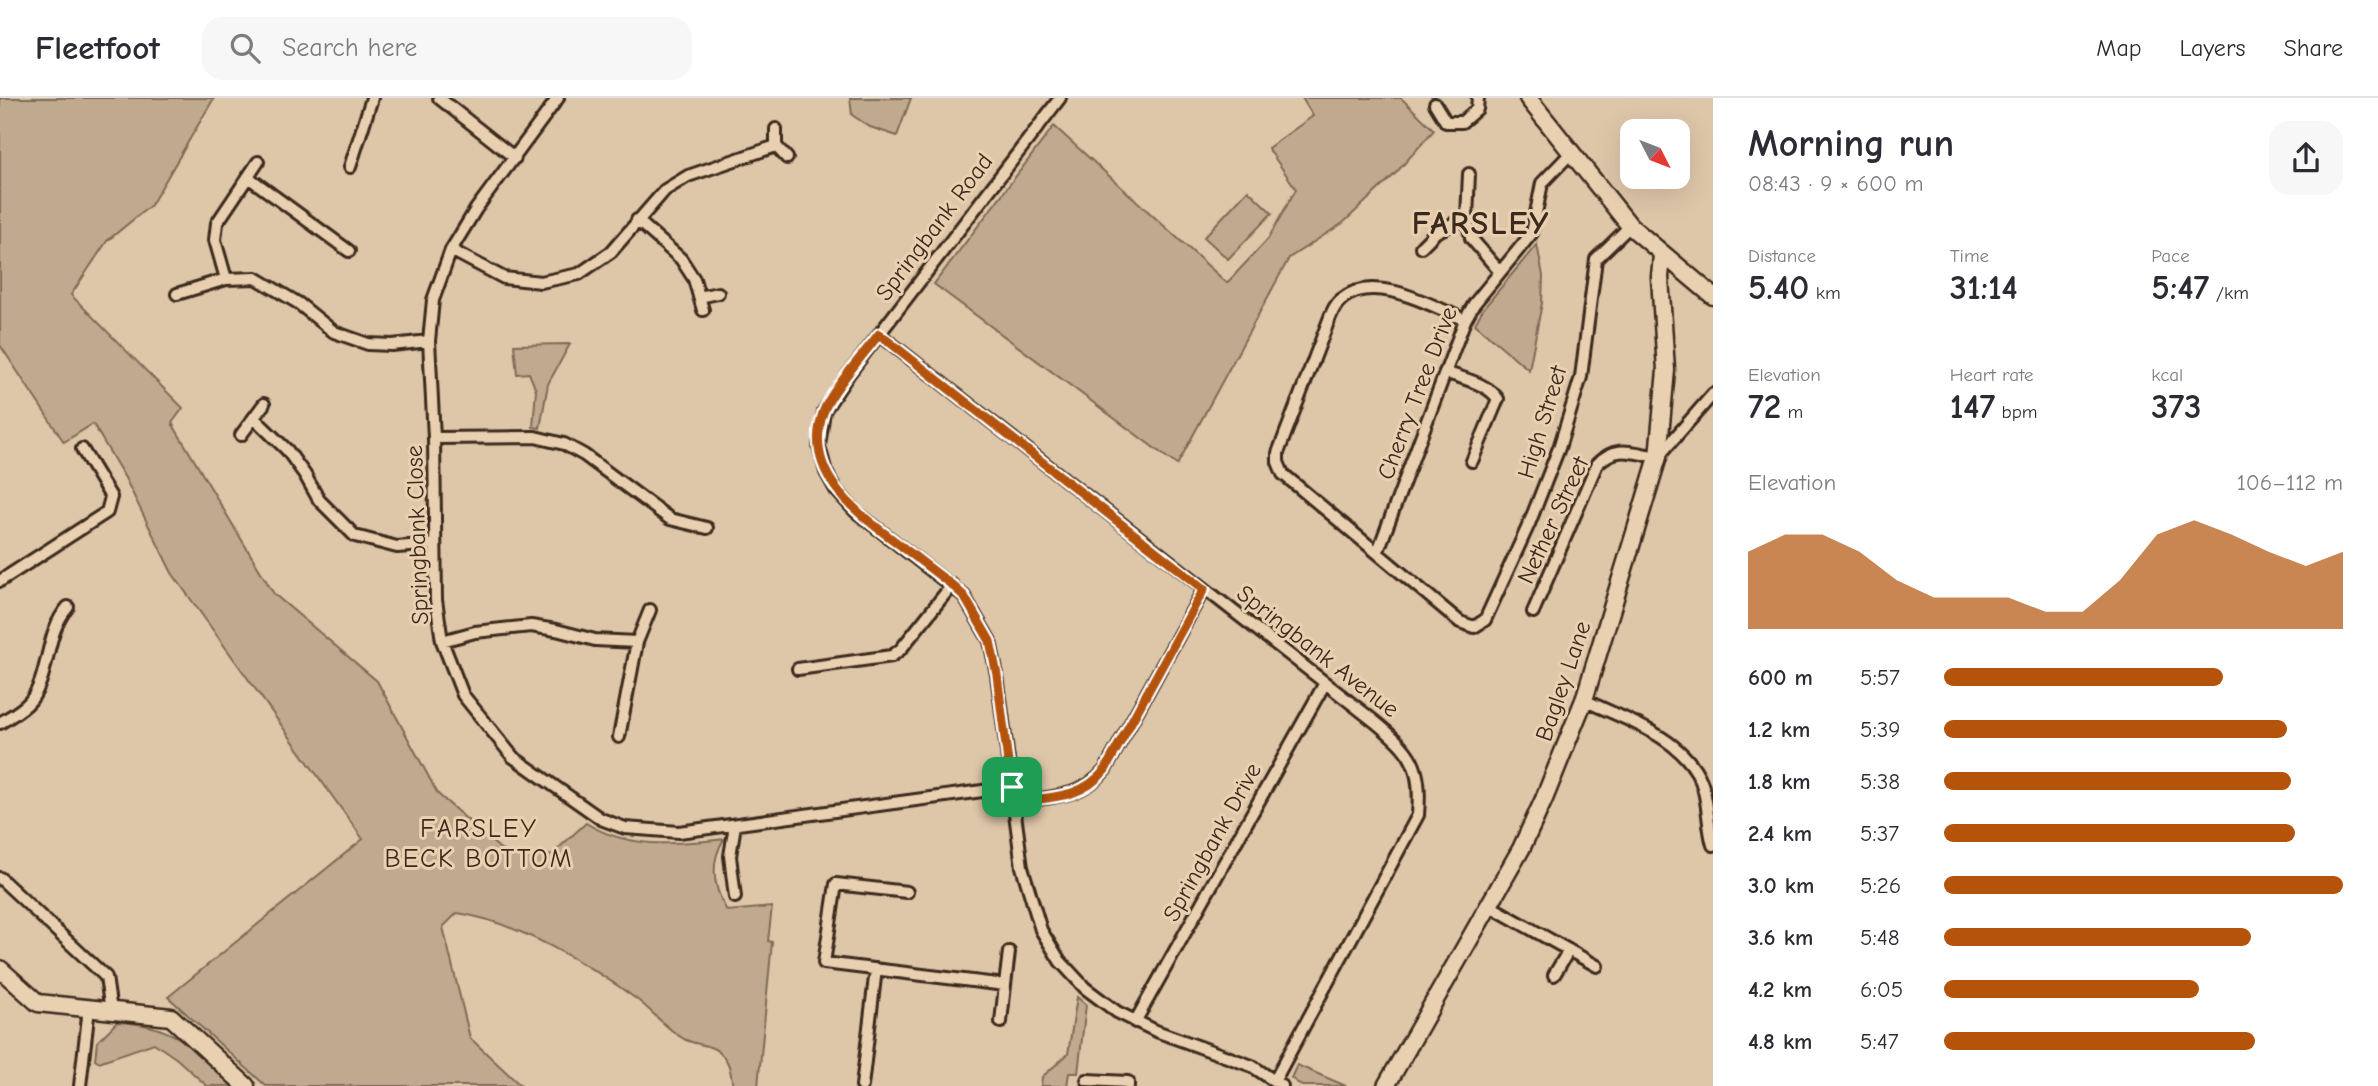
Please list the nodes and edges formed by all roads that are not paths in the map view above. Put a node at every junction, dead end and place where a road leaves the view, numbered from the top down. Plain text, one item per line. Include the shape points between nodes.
1 (372, 98) edge
2 (439, 98) edge
3 (558, 98) edge
4 (1060, 98) edge
5 (1478, 98) edge
6 (1528, 98) edge
7 (1435, 104) dead end
8 (776, 129) dead end
9 (776, 146) junction
10 (1571, 153) junction
11 (515, 158) junction
12 (787, 158) dead end
13 (258, 162) dead end
14 (350, 167) dead end
15 (1469, 174) dead end
16 (248, 177) junction
17 (1468, 217) junction
18 (637, 220) junction
19 (1630, 226) junction
20 (1421, 247) dead end
21 (451, 250) junction
22 (349, 251) dead end
23 (1662, 255) junction
24 (1500, 272) junction
25 (226, 279) junction
26 (719, 293) dead end
27 (177, 294) dead end
28 (1713, 295) edge
29 (699, 297) junction
30 (703, 310) dead end
31 (1465, 320) junction
32 (879, 334) junction
33 (429, 341) junction
34 (1446, 372) junction
35 (1713, 394) edge
36 (264, 404) dead end
37 (254, 418) junction
38 (241, 435) dead end
39 (434, 438) junction
40 (82, 449) dead end
41 (1658, 457) junction
42 (1472, 461) dead end
43 (707, 528) dead end
44 (435, 544) junction
45 (1378, 551) junction
46 (0, 582) edge
47 (952, 585) junction
48 (1204, 589) junction
49 (68, 607) dead end
50 (650, 610) dead end
51 (1533, 612) dead end
52 (442, 641) junction
53 (637, 642) junction
54 (797, 669) dead end
55 (1325, 683) junction
56 (1584, 700) junction
57 (0, 723) edge
58 (619, 737) dead end
59 (1012, 787) junction
60 (1013, 802) junction
61 (735, 825) junction
62 (1713, 845) edge
63 (0, 878) edge
64 (907, 892) dead end
65 (734, 897) dead end
66 (1490, 906) junction
67 (1569, 950) junction
68 (1009, 952) dead end
69 (1597, 966) dead end
70 (0, 969) edge
71 (876, 969) junction
72 (1555, 975) dead end
73 (1005, 985) junction
74 (89, 1009) junction
75 (111, 1011) junction
76 (1001, 1022) dead end
77 (1135, 1022) junction
78 (1087, 1080) dead end
79 (1103, 1083) edge
80 (1278, 1083) edge
81 (80, 1086) edge
82 (246, 1086) edge
83 (862, 1086) edge
84 (1128, 1086) edge
85 (1386, 1086) edge

1 - 14 street
2 - 11 street
3 - 11 street, Springbank Close
4 - 32 street, Springbank Road
5 - 7 street via 1477,109 1462,122 1446,122
6 - 10 street
8 - 9 street
9 - 12 street
9 - 18 street via 688,176 665,190
10 - 19 street
10 - 24 street, Cherry Tree Drive via 1542,183 1532,233
11 - 21 street, Springbank Close
13 - 16 street
15 - 17 street
16 - 22 street
16 - 25 street via 217,223 215,240
17 - 20 street via 1436,232
17 - 24 street via 1471,238
18 - 21 street via 611,252 579,274 541,282 504,278
18 - 29 street via 681,259
19 - 23 street
19 - 45 street, High Street via 1596,259 1581,377 1529,524 1485,620 1474,627 1460,622
21 - 33 street, Springbank Close via 433,300
23 - 28 street
23 - 41 street, Bagley Lane via 1666,370
24 - 31 street, Cherry Tree Drive
25 - 27 street
25 - 33 street via 256,278 334,332 368,344
26 - 29 street
29 - 30 street
31 - 34 street, Cherry Tree Drive
31 - 45 street via 1370,287 1339,300 1278,453 1283,474
32 - 47 street, Springbank Road via 824,411 819,446 826,472 855,511
32 - 48 street, Springbank Avenue
33 - 39 street, Springbank Close
34 - 42 street via 1485,387 1498,399
34 - 45 street, Cherry Tree Drive
35 - 41 street
36 - 37 street
37 - 38 street
37 - 44 street via 287,450 319,500 355,536 397,547
39 - 43 street via 535,437 564,444 670,519
39 - 44 street, Springbank Close
40 - 46 street via 111,497 107,512
41 - 51 street, Nether Street via 1609,453 1597,464
41 - 56 street, Bagley Lane
44 - 52 street, Springbank Close
47 - 54 street via 892,656
47 - 59 street, Springbank Road via 964,596 990,641
48 - 55 street, Springbank Avenue
48 - 60 street via 1094,783 1071,793
49 - 57 street via 57,622 33,697
50 - 53 street
52 - 53 street via 531,626 596,640
52 - 61 street, Springbank Close via 463,695 513,757 601,820 625,828 679,832
53 - 58 street
55 - 77 street, Springbank Drive
55 - 80 street, Springbank Avenue via 1408,753 1420,786 1418,815
56 - 62 street via 1670,742 1690,760 1702,783
56 - 66 street, Bagley Lane via 1544,799
59 - 60 street, Springbank Road
59 - 61 street, Springbank Close
60 - 77 street, Springbank Road via 1022,867 1041,930 1060,961 1085,988
61 - 65 street via 730,856
63 - 75 street via 106,977
64 - 71 street via 836,884 824,963
66 - 67 street
66 - 85 street, Bagley Lane
67 - 69 street
67 - 72 street
68 - 73 street
70 - 74 street via 38,1003
71 - 73 street
71 - 83 street
73 - 76 street
74 - 75 street
74 - 81 street
75 - 82 street via 171,1017
77 - 80 street, Springbank Road via 1234,1059
78 - 79 street
79 - 84 street via 1128,1082

